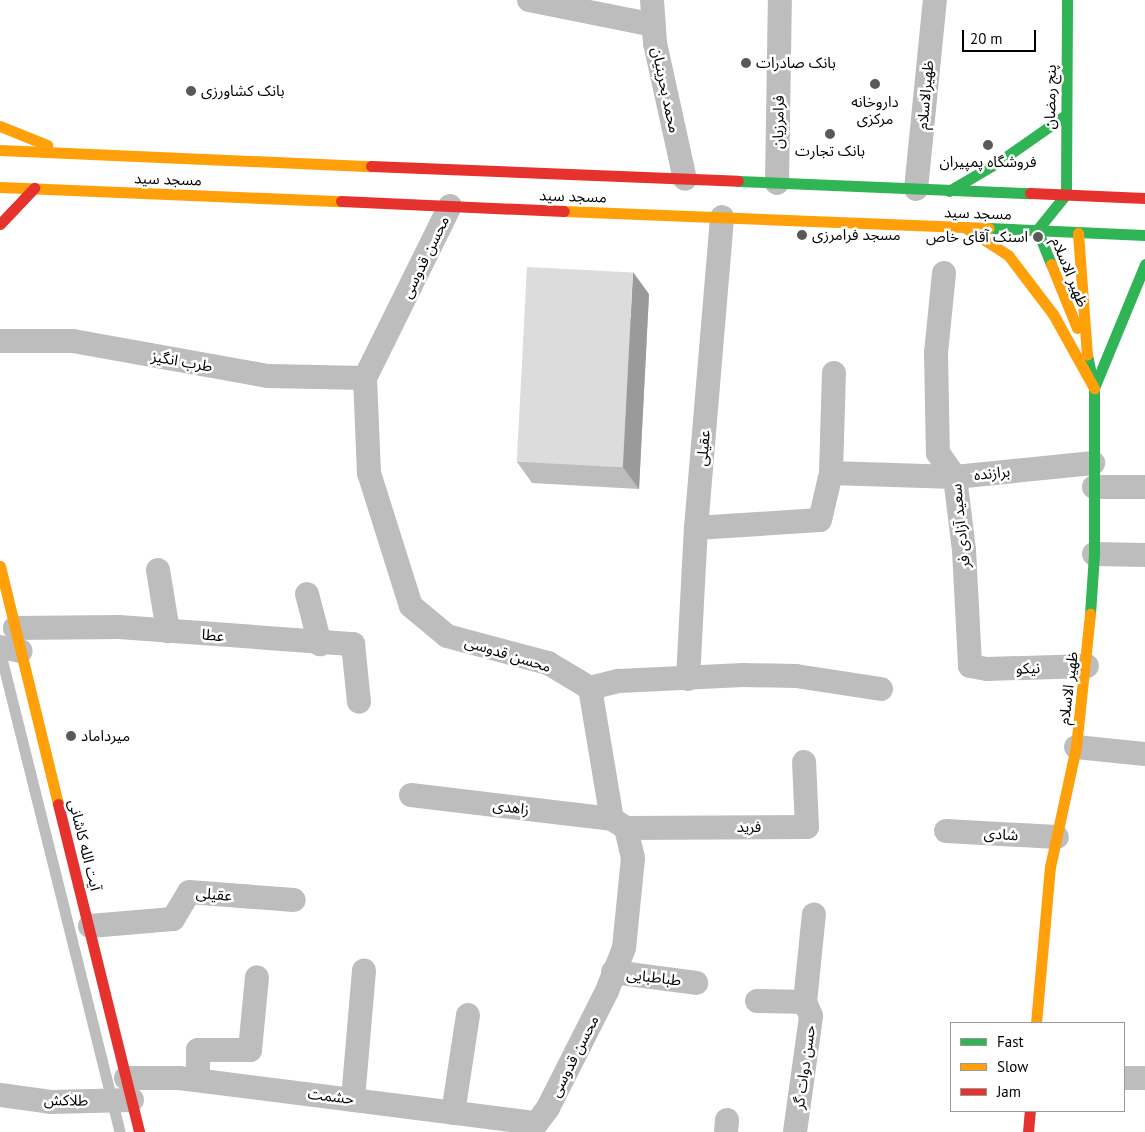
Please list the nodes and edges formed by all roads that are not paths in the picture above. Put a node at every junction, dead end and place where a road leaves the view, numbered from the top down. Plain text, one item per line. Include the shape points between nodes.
1 (529, 0) edge
2 (652, 0) edge
3 (780, 0) edge
4 (935, 0) edge
5 (1067, 0) edge
6 (654, 25) junction
7 (1064, 116) junction
8 (0, 126) edge
9 (0, 150) edge
10 (64, 153) junction
11 (685, 179) junction
12 (777, 183) junction
13 (0, 187) edge
14 (34, 188) junction
15 (916, 189) junction
16 (949, 191) junction
17 (1066, 194) junction
18 (1145, 198) edge
19 (450, 206) junction
20 (1072, 213) joint
21 (722, 218) junction
22 (0, 224) edge
23 (966, 228) junction
24 (1037, 230) junction
25 (1078, 233) junction
26 (1145, 235) edge
27 (1145, 264) edge
28 (944, 273) dead end
29 (0, 340) edge
30 (1087, 353) junction
31 (834, 373) dead end
32 (365, 378) junction
33 (1094, 388) junction
34 (1094, 463) junction
35 (831, 473) junction
36 (955, 477) junction
37 (1094, 487) junction
38 (1145, 487) edge
39 (696, 528) junction
40 (1094, 554) junction
41 (1145, 555) edge
42 (0, 566) edge
43 (158, 570) dead end
44 (307, 594) dead end
45 (15, 628) junction
46 (168, 631) junction
47 (320, 644) junction
48 (7, 650) edge
49 (970, 666) joint
50 (1087, 666) junction
51 (688, 679) junction
52 (590, 688) junction
53 (881, 689) dead end
54 (359, 702) dead end
55 (1076, 747) junction
56 (1145, 754) edge
57 (804, 762) dead end
58 (411, 795) dead end
59 (619, 823) junction
60 (946, 831) dead end
61 (1057, 837) junction
62 (294, 900) dead end
63 (814, 914) dead end
64 (90, 926) junction
65 (364, 970) dead end
66 (613, 972) junction
67 (257, 977) dead end
68 (696, 983) dead end
69 (757, 1001) dead end
70 (805, 1002) junction
71 (468, 1015) dead end
72 (1036, 1022) edge
73 (1125, 1078) edge
74 (1145, 1078) edge
75 (198, 1080) junction
76 (124, 1093) junction
77 (0, 1095) edge
78 (353, 1099) junction
79 (1030, 1112) edge
80 (453, 1114) junction
81 (533, 1127) edge
82 (120, 1132) edge
83 (139, 1132) edge
84 (795, 1132) edge
85 (1028, 1132) edge

1 - 6 street
2 - 6 street, محمد بحرینیان
3 - 12 street, فرامرزیان
4 - 15 street, ظهیرالاسلام
5 - 7 main road, پنج رمضان
6 - 11 street, محمد بحرینیان
7 - 16 main road via 1000,161
7 - 17 main road, پنج رمضان
8 - 10 main road
9 - 10 main road, مسجد سید
10 - 11 main road, مسجد سید
11 - 12 main road, مسجد سید
12 - 15 main road, مسجد سید
13 - 14 main road, مسجد سید
14 - 19 main road, مسجد سید
14 - 22 main road
15 - 16 main road, مسجد سید
16 - 17 main road, مسجد سید
17 - 18 main road, مسجد سید
17 - 20 main road, پنج رمضان
17 - 24 main road
19 - 21 main road, مسجد سید
19 - 32 street, محسن قدوسی
20 - 25 main road, ظهیر الاسلام
21 - 23 main road, مسجد سید
21 - 39 street, عقیلی
23 - 24 main road, مسجد سید
23 - 33 main road via 1008,256 1053,314
24 - 25 main road, مسجد سید
24 - 30 main road, ظهیر الاسلام
25 - 26 main road, مسجد سید
25 - 30 main road, ظهیر الاسلام
27 - 33 main road
28 - 36 street, سعید آزادی فر via 936,353 938,453
29 - 32 street, طرب انگیز via 73,340 268,376
30 - 33 main road, ظهیر الاسلام
31 - 35 street
32 - 52 street, محسن قدوسی via 370,474 411,606 447,636 548,663
33 - 34 main road, ظهیر الاسلام
34 - 36 street, برازنده
34 - 37 main road, ظهیر الاسلام
35 - 36 street, برازنده
35 - 39 street via 820,520
36 - 49 street, سعید آزادی فر via 964,550
37 - 38 street
37 - 40 main road, ظهیر الاسلام
39 - 51 street, عقیلی
40 - 41 street
40 - 50 main road, ظهیر الاسلام
42 - 45 main road, آیت الله کاشانی
43 - 46 street
44 - 47 street
45 - 46 street, عطا via 119,627
45 - 48 main road, آیت الله کاشانی
46 - 47 street, عطا
47 - 54 street, عطا via 353,644
48 - 64 main road, آیت الله کاشانی
48 - 76 lane, آیت الله کاشانی
49 - 50 street, نیکو via 987,669
50 - 55 main road, ظهیر الاسلام
51 - 52 street via 619,681
51 - 53 street via 796,676
52 - 59 street, محسن قدوسی
55 - 56 street
55 - 61 main road, ظهیر الاسلام
57 - 59 street, فرید via 807,827
58 - 59 street, زاهدی
59 - 66 street, محسن قدوسی via 633,858 624,948
60 - 61 street, شادی
61 - 72 main road, ظهیر الاسلام via 1050,867
62 - 64 street, عقیلی via 189,892 173,919
63 - 70 street, حسن دوات گر
64 - 76 main road, آیت الله کاشانی
65 - 78 street
66 - 68 street, طباطبایی
66 - 81 street, محسن قدوسی via 607,991 548,1108
67 - 75 street via 250,1050 198,1050
69 - 70 street
70 - 84 street, حسن دوات گر via 811,1016
71 - 80 street
73 - 74 street
75 - 76 street, حشمت
75 - 78 street, حشمت
76 - 77 street, طلاکش via 51,1102
76 - 82 lane, آیت الله کاشانی
76 - 83 main road, آیت الله کاشانی
78 - 80 street, حشمت
79 - 85 main road
80 - 81 street, حشمت

